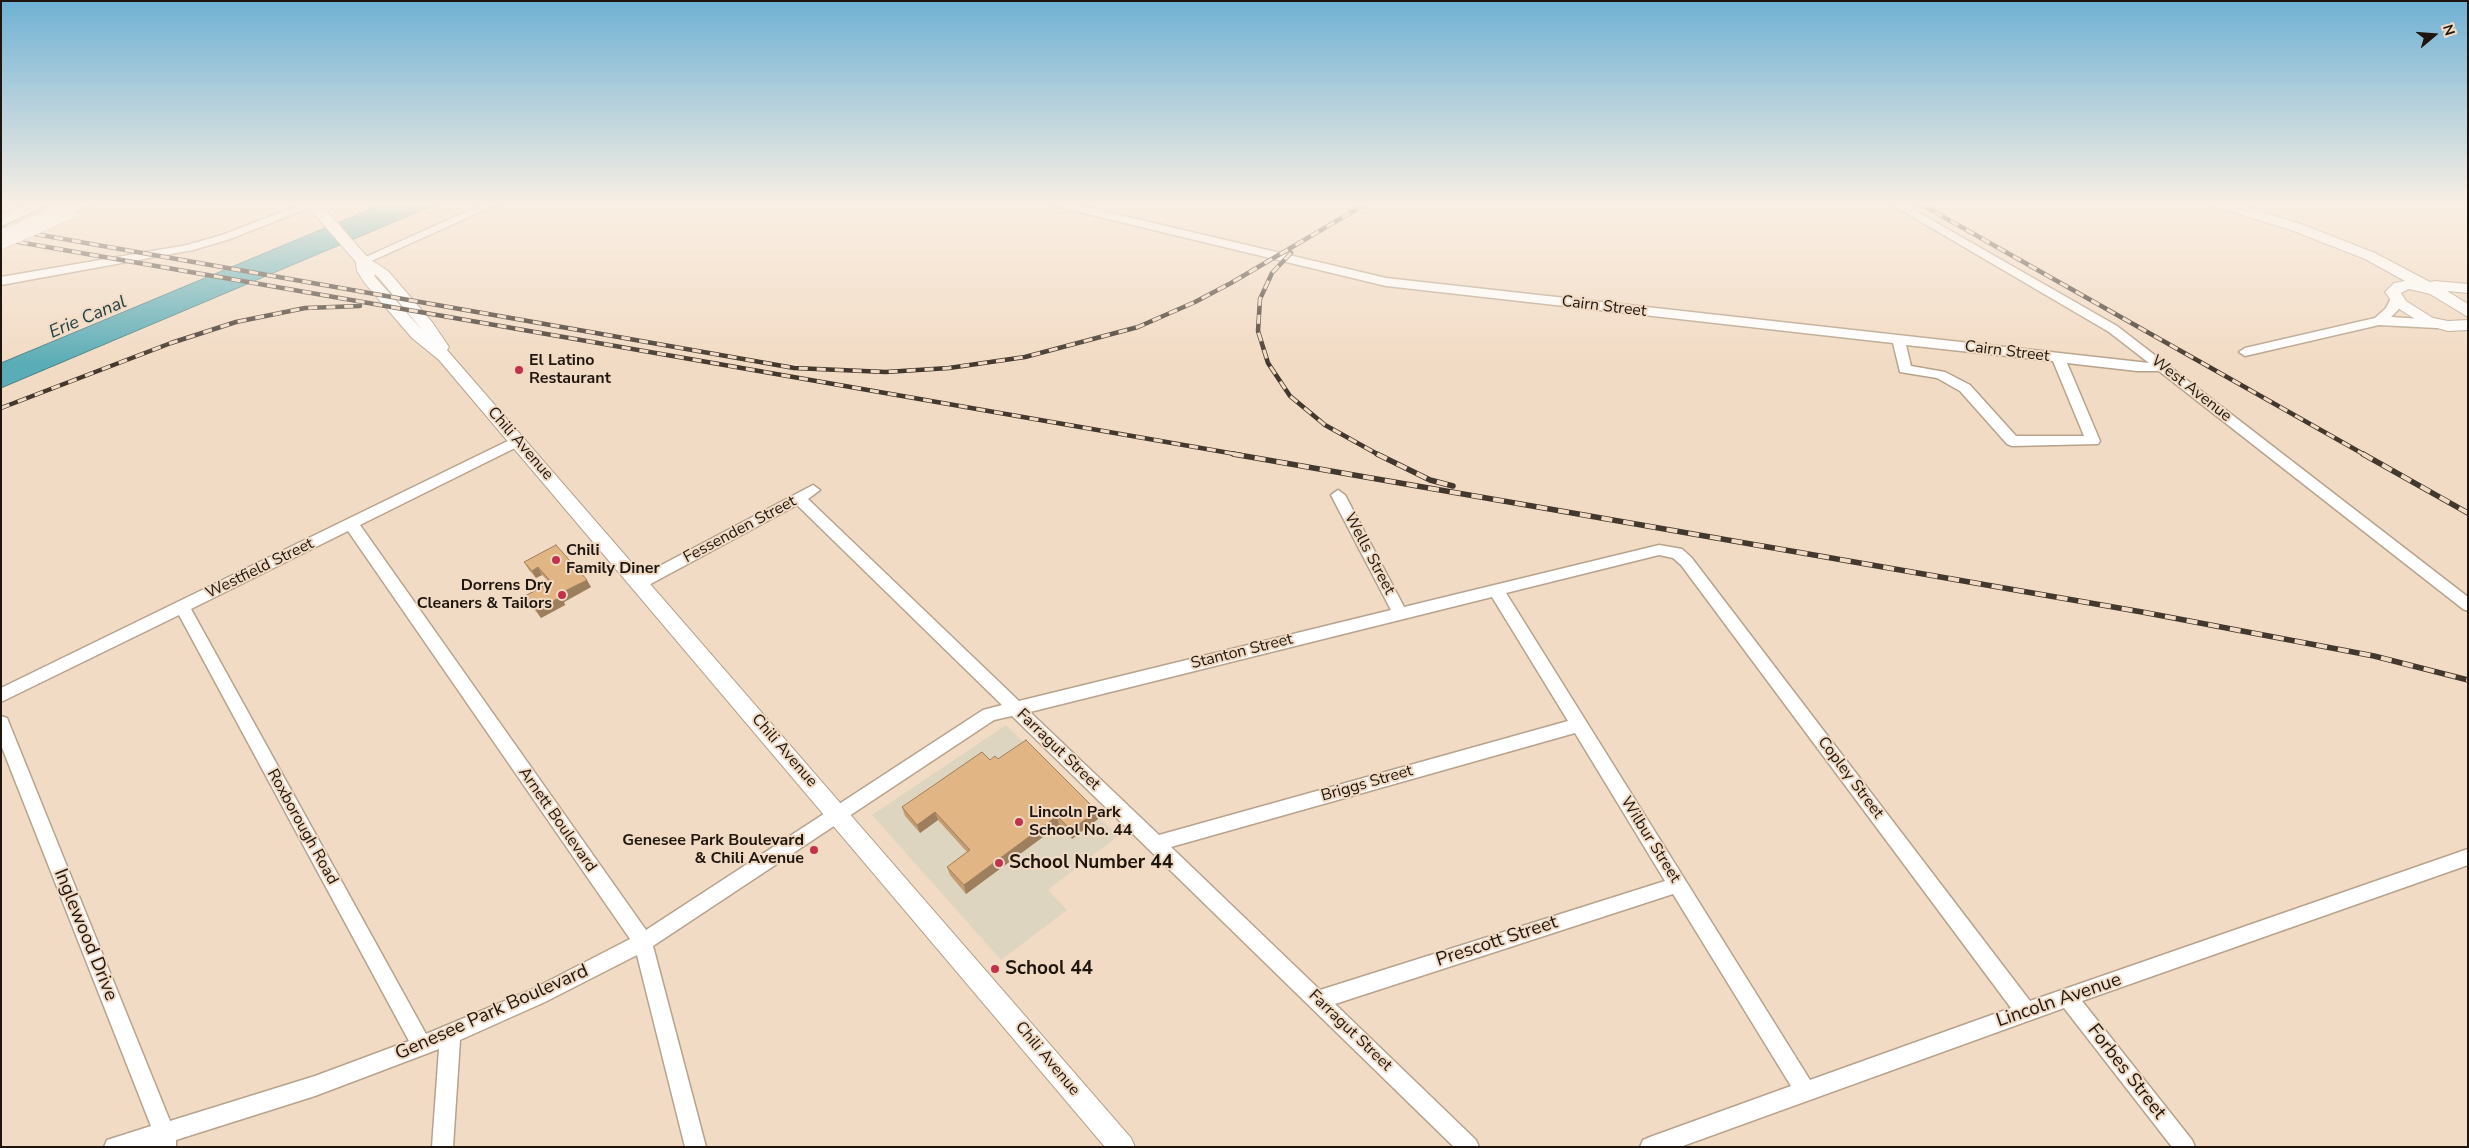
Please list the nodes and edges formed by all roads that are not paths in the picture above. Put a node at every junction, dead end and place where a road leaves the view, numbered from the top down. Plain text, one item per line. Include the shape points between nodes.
1 (140, 257) edge
2 (359, 257) edge
3 (373, 257) edge
4 (1279, 257) edge
5 (1988, 257) edge
6 (2359, 257) edge
7 (2371, 257) edge
8 (363, 261) junction
9 (2417, 280) junction
10 (1, 281) edge
11 (2468, 289) edge
12 (2433, 290) junction
13 (2394, 295) junction
14 (2468, 296) edge
15 (2468, 312) edge
16 (2379, 321) junction
17 (2439, 324) junction
18 (2468, 326) edge
19 (2468, 339) edge
20 (1899, 340) junction
21 (2245, 352) dead end
22 (2058, 358) junction
23 (2162, 367) junction
24 (518, 442) junction
25 (813, 490) dead end
26 (1338, 495) dead end
27 (799, 499) junction
28 (351, 524) junction
29 (1670, 550) joint
30 (640, 583) junction
31 (1495, 589) junction
32 (2468, 605) edge
33 (182, 607) junction
34 (1400, 613) junction
35 (1, 696) edge
36 (1015, 708) junction
37 (1, 723) edge
38 (1578, 725) junction
39 (840, 815) junction
40 (1155, 844) junction
41 (2468, 857) edge
42 (1677, 885) junction
43 (643, 942) junction
44 (2067, 997) junction
45 (1318, 1000) junction
46 (2026, 1012) junction
47 (450, 1034) junction
48 (422, 1046) junction
49 (1805, 1091) junction
50 (165, 1140) edge
51 (114, 1147) edge
52 (442, 1147) edge
53 (696, 1147) edge
54 (1122, 1147) edge
55 (1469, 1147) edge
56 (1650, 1147) edge
57 (2185, 1147) edge

1 - 10 street
2 - 8 main road, Chili Avenue
3 - 8 street
4 - 20 street, Cairn Street via 1386,282
5 - 23 street, West Avenue via 2106,324
6 - 13 main road via 2384,272
7 - 9 main road
8 - 24 main road, Chili Avenue via 369,279 418,335 445,357
9 - 11 main road
9 - 12 main road
12 - 13 main road via 2404,286 2395,288
12 - 14 main road
12 - 15 main road
13 - 16 street via 2392,310
13 - 17 main road via 2413,313
16 - 17 street
16 - 21 street
17 - 18 main road
17 - 19 main road
20 - 22 street, Cairn Street
20 - 22 street via 1906,369 1940,375 1960,384 2012,441 2093,440
22 - 23 street, Cairn Street
23 - 32 street, West Avenue
24 - 28 street, Westfield Street
24 - 30 main road, Chili Avenue
25 - 27 street, Fessenden Street
26 - 34 street, Wells Street
27 - 30 street, Fessenden Street
27 - 36 street, Farragut Street
28 - 33 street, Westfield Street
28 - 43 street, Arnett Boulevard
29 - 31 street, Stanton Street
29 - 46 street, Copley Street via 1686,561
30 - 39 main road, Chili Avenue
31 - 34 street, Stanton Street
31 - 38 street, Wilbur Street
33 - 35 street, Westfield Street
33 - 48 street, Roxborough Road
34 - 36 street, Stanton Street
36 - 39 street, Stanton Street via 982,719
36 - 40 street, Farragut Street
37 - 50 street, Inglewood Drive
38 - 40 street, Briggs Street
38 - 42 street, Wilbur Street
39 - 43 street, Genesee Park Boulevard
39 - 54 main road, Chili Avenue
40 - 45 street, Farragut Street
41 - 44 street, Lincoln Avenue
42 - 45 street, Prescott Street
42 - 49 street, Wilbur Street
43 - 47 street, Genesee Park Boulevard via 538,996
43 - 53 street, Arnett Boulevard
44 - 46 street, Lincoln Avenue
44 - 57 street, Forbes Street
45 - 55 street, Farragut Street
46 - 49 street, Lincoln Avenue
47 - 48 street, Genesee Park Boulevard
47 - 52 street
48 - 50 street, Genesee Park Boulevard
49 - 56 street, Lincoln Avenue
50 - 51 street, Genesee Park Boulevard

